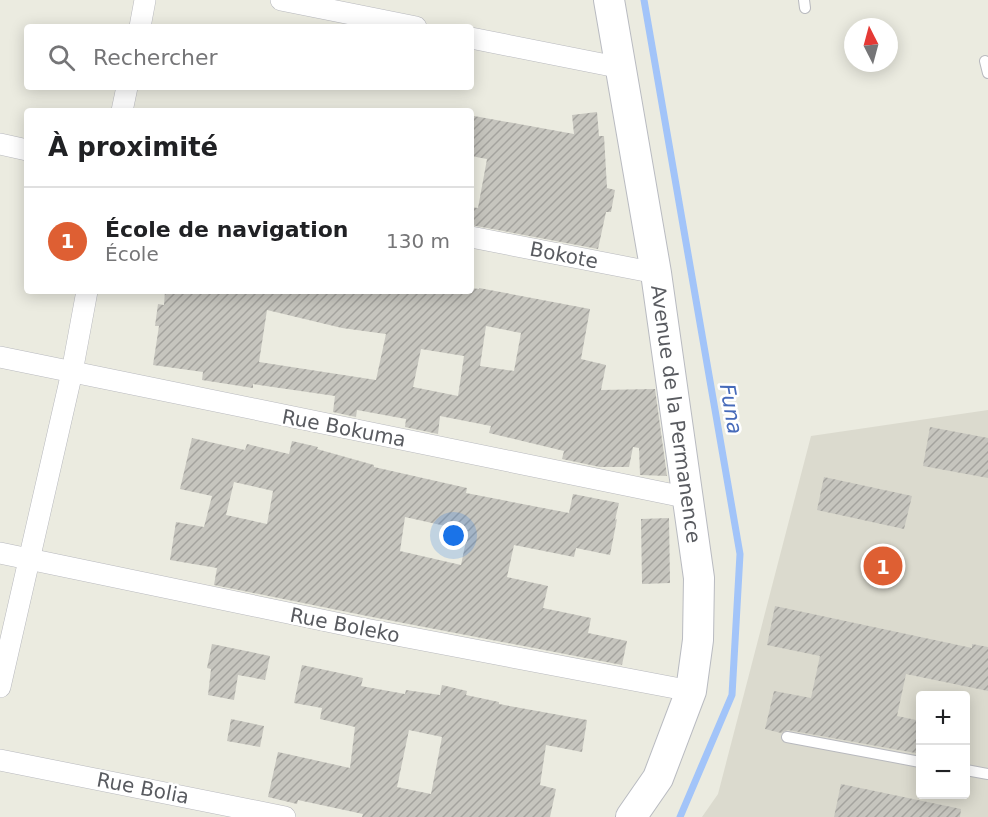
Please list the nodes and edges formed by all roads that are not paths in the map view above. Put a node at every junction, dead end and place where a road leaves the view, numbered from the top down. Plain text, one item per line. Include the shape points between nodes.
1 (145, 0) edge
2 (280, 0) edge
3 (609, 0) edge
4 (141, 24) edge
5 (401, 24) edge
6 (474, 39) edge
7 (985, 61) dead end
8 (622, 68) junction
9 (988, 74) edge
10 (126, 90) edge
11 (123, 108) edge
12 (0, 144) edge
13 (24, 149) edge
14 (474, 238) edge
15 (656, 273) junction
16 (86, 294) edge
17 (0, 357) edge
18 (72, 372) junction
19 (688, 498) junction
20 (0, 553) edge
21 (27, 559) junction
22 (0, 687) edge
23 (691, 691) junction
24 (787, 737) dead end
25 (0, 760) edge
26 (916, 761) edge
27 (970, 771) edge
28 (988, 774) edge
29 (285, 817) edge
30 (631, 817) edge

1 - 4 street
2 - 5 street
3 - 8 street, Avenue de la Permanence
6 - 8 street
7 - 9 lane
8 - 15 street, Avenue de la Permanence
10 - 11 street
12 - 13 street
14 - 15 street, Bokote
15 - 19 street, Avenue de la Permanence
16 - 18 street
17 - 18 street, Rue Bokuma
18 - 19 street, Rue Bokuma
18 - 21 street
19 - 23 street, Avenue de la Permanence via 699,578 698,640
20 - 21 street, Rue Boleko
21 - 22 street
21 - 23 street, Rue Boleko
23 - 30 street, Avenue de la Permanence via 658,778
24 - 26 lane
25 - 29 street, Rue Bolia
27 - 28 lane

